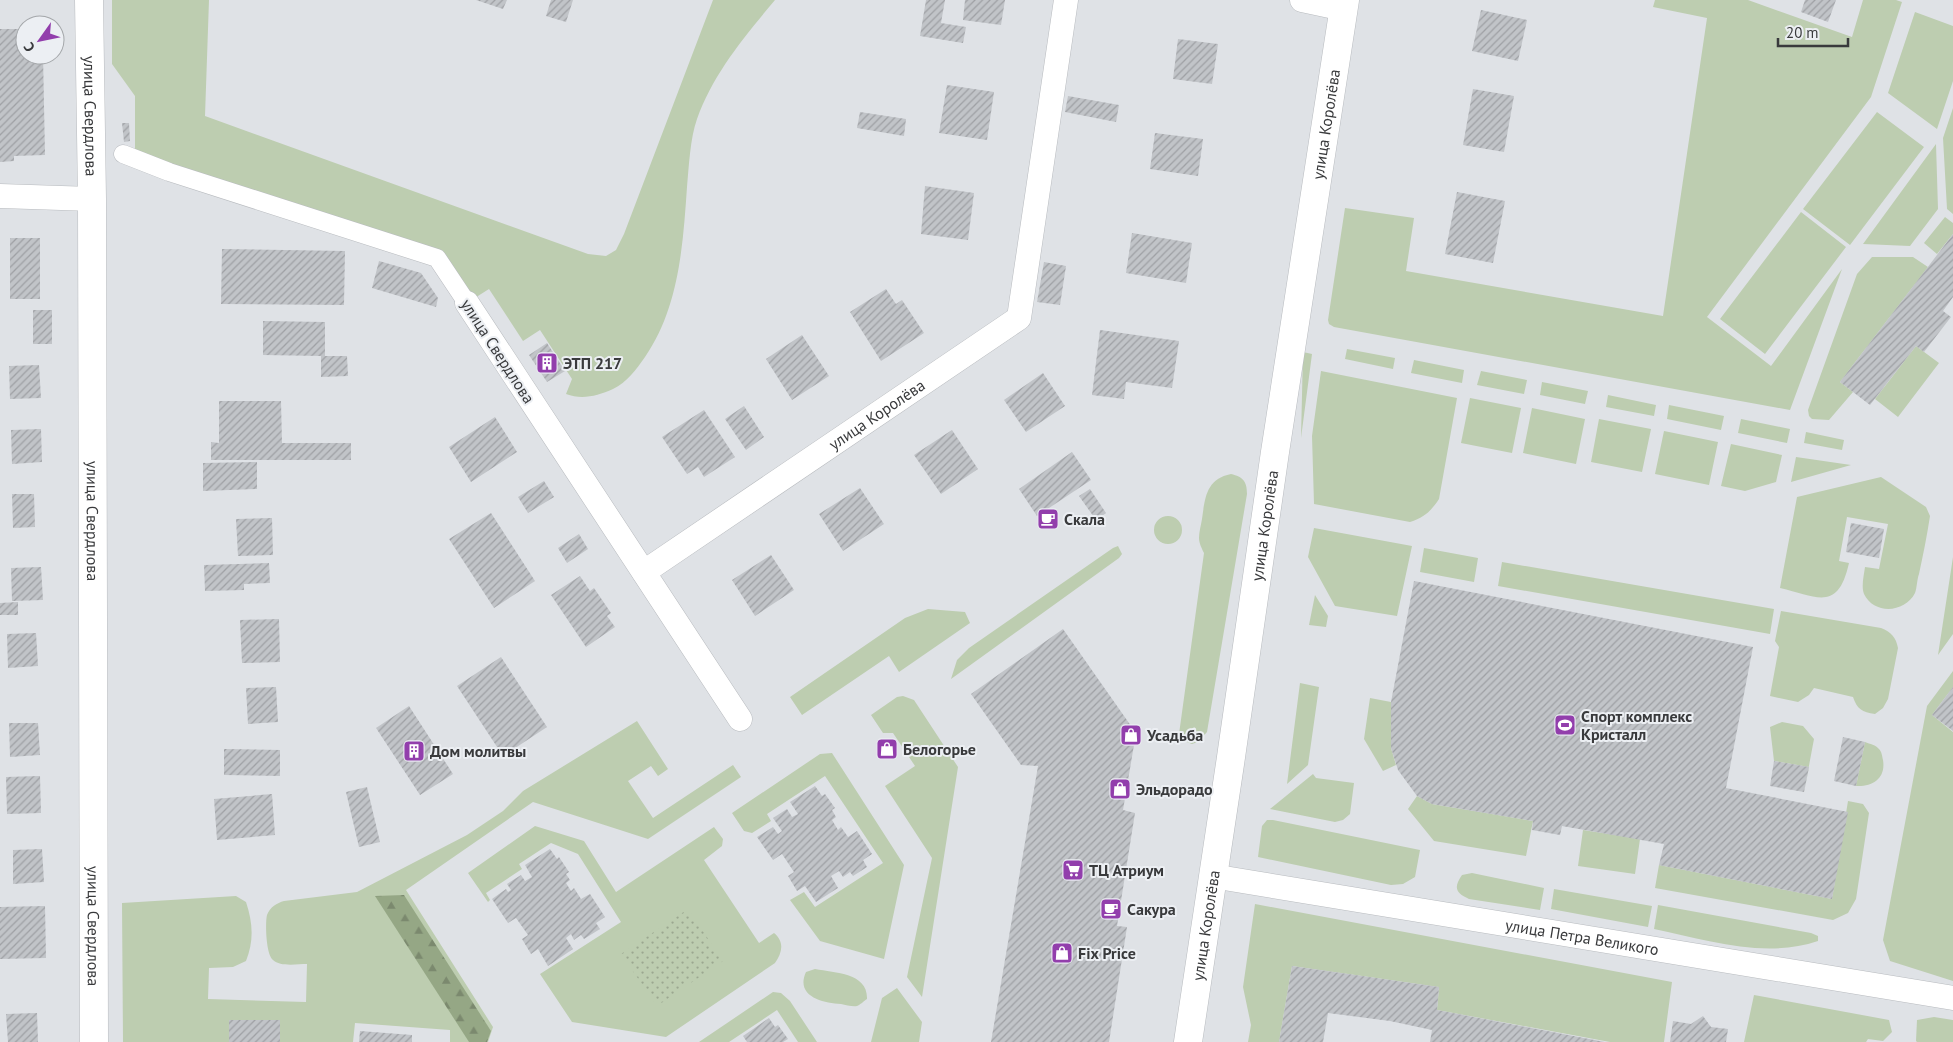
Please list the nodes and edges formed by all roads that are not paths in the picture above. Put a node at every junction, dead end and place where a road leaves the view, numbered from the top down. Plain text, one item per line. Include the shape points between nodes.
1 (89, 0) edge
2 (1066, 0) edge
3 (1302, 0) edge
4 (1345, 5) edge
5 (124, 154) dead end
6 (0, 196) edge
7 (92, 200) junction
8 (467, 303) joint
9 (644, 572) junction
10 (740, 719) dead end
11 (1212, 876) junction
12 (1953, 998) edge
13 (94, 1042) edge
14 (1188, 1042) edge

1 - 7 main road, улица Свердлова
2 - 9 street, улица Королёва via 1019,318
3 - 4 street, улица Королёва
4 - 11 main road, улица Королёва
5 - 8 street, улица Свердлова via 169,172 437,258
6 - 7 street
7 - 13 main road, улица Свердлова
8 - 9 street, улица Свердлова
9 - 10 street, улица Свердлова
11 - 12 street, улица Петра Великого
11 - 14 main road, улица Королёва

